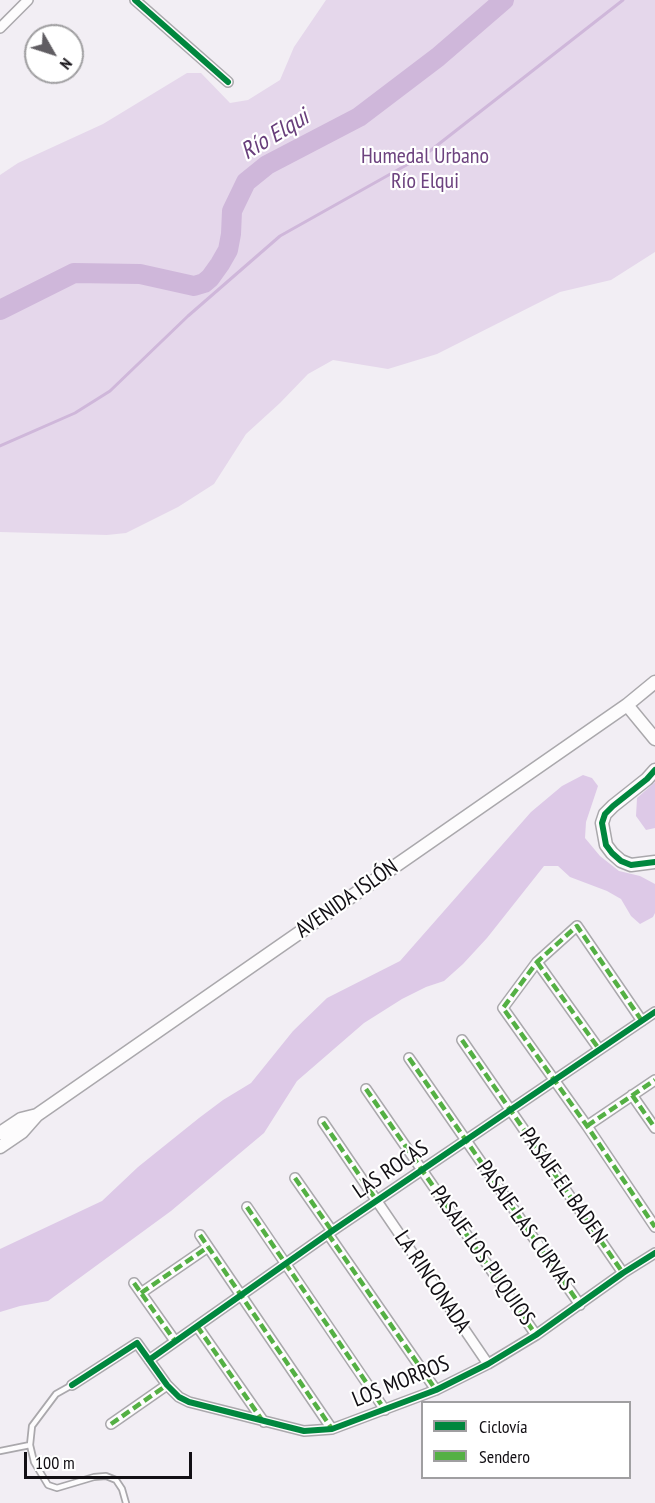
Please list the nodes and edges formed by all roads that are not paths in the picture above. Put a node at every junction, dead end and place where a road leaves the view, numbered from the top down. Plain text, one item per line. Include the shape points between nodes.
1 (28, 0) edge
2 (135, 0) edge
3 (0, 28) edge
4 (228, 81) dead end
5 (655, 682) edge
6 (627, 705) junction
7 (655, 739) edge
8 (655, 770) edge
9 (655, 862) edge
10 (537, 962) junction
11 (655, 1012) edge
12 (642, 1020) junction
13 (462, 1040) dead end
14 (599, 1049) junction
15 (409, 1058) dead end
16 (554, 1080) junction
17 (655, 1080) edge
18 (366, 1089) dead end
19 (633, 1095) junction
20 (510, 1110) junction
21 (37, 1115) junction
22 (323, 1122) dead end
23 (587, 1126) junction
24 (655, 1128) edge
25 (0, 1133) edge
26 (466, 1141) junction
27 (0, 1147) edge
28 (422, 1170) junction
29 (294, 1178) dead end
30 (377, 1201) junction
31 (247, 1207) dead end
32 (655, 1227) edge
33 (330, 1233) junction
34 (200, 1235) dead end
35 (208, 1247) junction
36 (655, 1253) edge
37 (285, 1265) junction
38 (623, 1273) junction
39 (134, 1283) dead end
40 (141, 1293) junction
41 (242, 1296) junction
42 (580, 1305) junction
43 (197, 1326) junction
44 (536, 1335) junction
45 (175, 1341) junction
46 (149, 1360) junction
47 (488, 1364) junction
48 (72, 1385) joint
49 (168, 1385) junction
50 (436, 1390) junction
51 (385, 1410) junction
52 (264, 1422) junction
53 (111, 1424) dead end
54 (332, 1429) junction
55 (30, 1445) junction
56 (0, 1451) edge
57 (126, 1503) edge

1 - 3 street
2 - 4 street
5 - 6 main road, AVENIDA ISLÓN
6 - 7 main road
6 - 21 main road, AVENIDA ISLÓN
8 - 9 main road via 613,806 602,823 606,845 621,861 631,866
10 - 12 street via 577,926
10 - 14 street
10 - 16 street via 503,1008
11 - 12 street, LAS ROCAS
12 - 14 street, LAS ROCAS
13 - 20 street, PASAJE EL BADEN
14 - 16 street, LAS ROCAS
15 - 26 street, PASAJE LAS CURVAS
16 - 20 street, LAS ROCAS
16 - 23 street
17 - 19 street
18 - 28 street, PASAJE LOS PUQUIOS
19 - 23 street
19 - 24 street
20 - 26 street, LAS ROCAS
20 - 38 street, PASAJE EL BADEN
21 - 25 main road, AVENIDA ISLÓN via 21,1119
21 - 27 main road, AVENIDA ISLÓN via 22,1132
22 - 30 street, LA RINCONADA
23 - 32 street
26 - 28 street, LAS ROCAS
26 - 42 street, PASAJE LAS CURVAS
28 - 30 street, LAS ROCAS
28 - 44 street, PASAJE LOS PUQUIOS
29 - 33 street
30 - 33 street, LAS ROCAS
30 - 47 street, LA RINCONADA
31 - 37 street
33 - 37 street, LAS ROCAS
33 - 50 street
34 - 35 street
35 - 40 street
35 - 41 street
36 - 38 street, LOS MORROS
37 - 41 street, LAS ROCAS
37 - 51 street
38 - 42 street, LOS MORROS
39 - 40 street
40 - 45 street
41 - 43 street, LAS ROCAS
41 - 54 street
42 - 44 street, LOS MORROS
43 - 45 street, LAS ROCAS
43 - 52 street
44 - 47 street, LOS MORROS
45 - 46 street, LAS ROCAS
46 - 48 street via 137,1343
46 - 49 street, LOS MORROS
47 - 50 street, LOS MORROS
48 - 55 lane via 56,1395 32,1426
49 - 52 street, LOS MORROS via 189,1402
49 - 53 street
50 - 51 street, LOS MORROS
51 - 54 street, LOS MORROS
52 - 54 street, LOS MORROS via 304,1431
55 - 56 lane
55 - 57 lane via 34,1462 48,1485 57,1488 106,1476 116,1480

